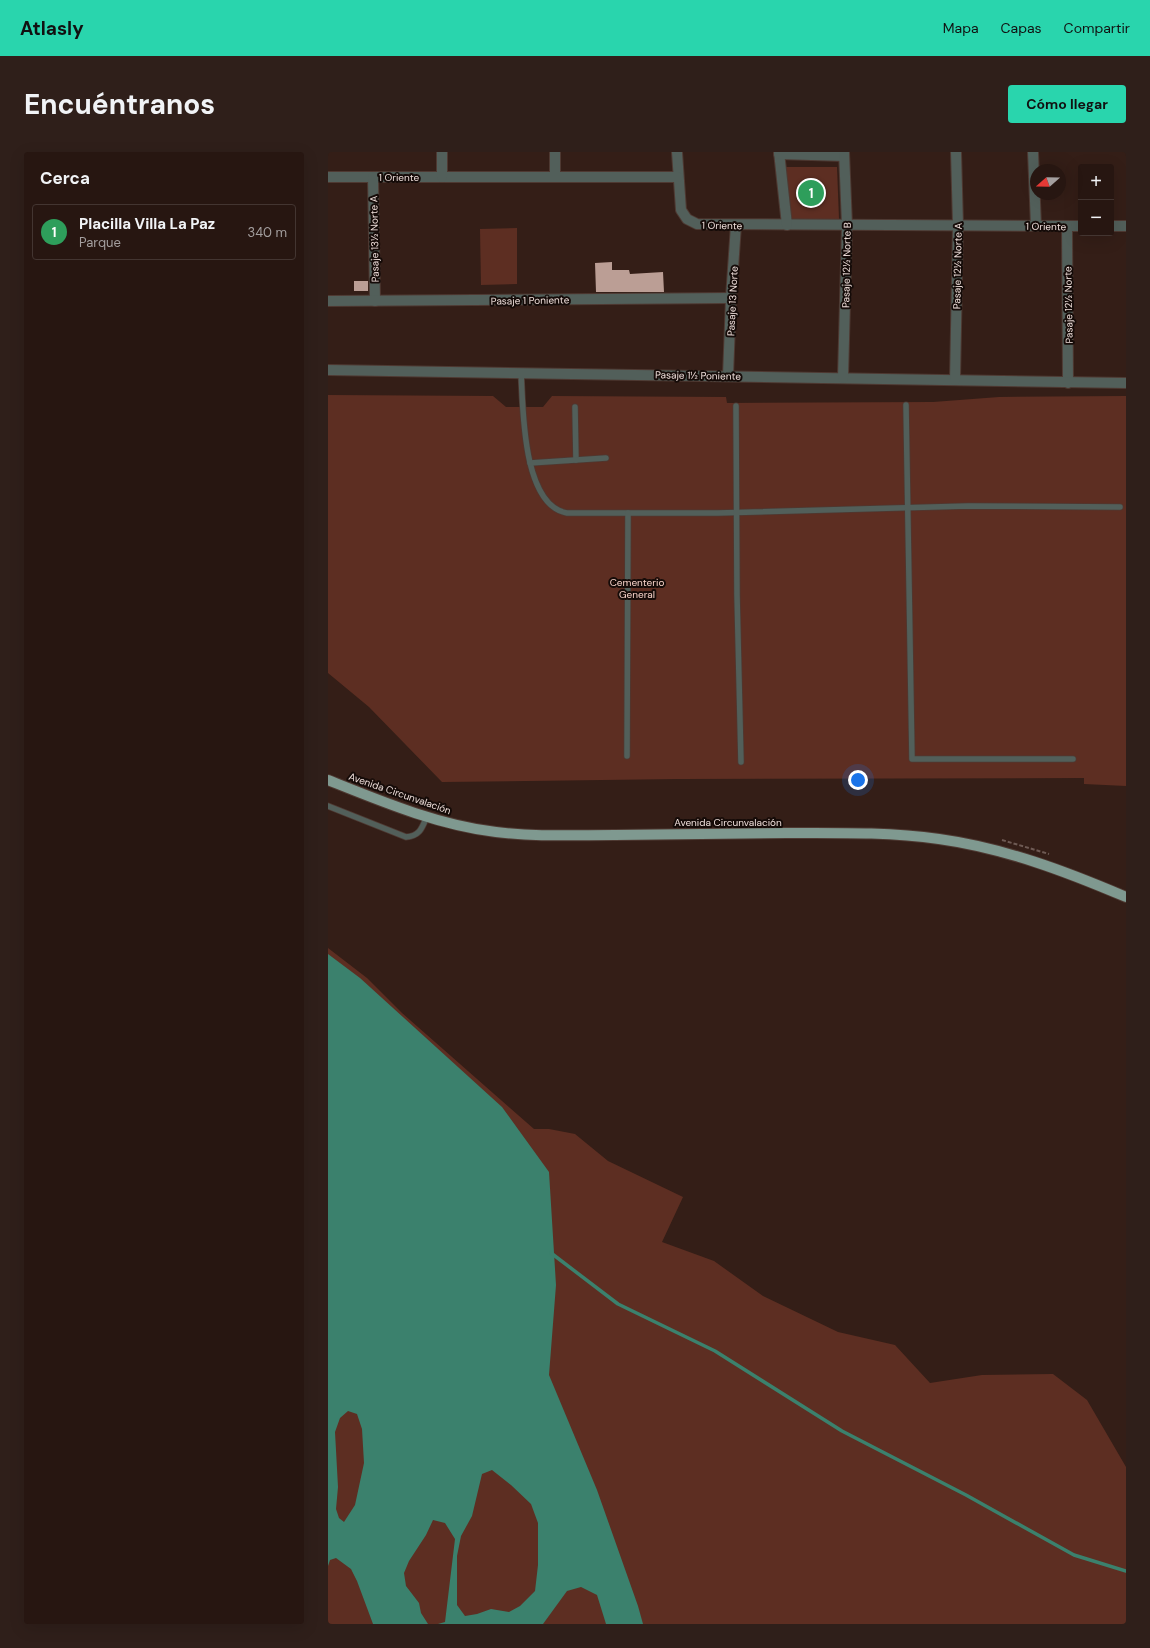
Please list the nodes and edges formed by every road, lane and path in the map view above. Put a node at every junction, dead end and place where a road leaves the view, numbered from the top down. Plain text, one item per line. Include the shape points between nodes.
1 (442, 152) edge
2 (555, 152) edge
3 (677, 152) edge
4 (956, 152) edge
5 (1033, 152) edge
6 (779, 153) edge
7 (844, 154) edge
8 (328, 177) edge
9 (373, 177) junction
10 (442, 177) junction
11 (555, 177) junction
12 (678, 177) junction
13 (736, 225) junction
14 (787, 225) junction
15 (847, 225) junction
16 (958, 225) junction
17 (1036, 226) junction
18 (1067, 226) junction
19 (1078, 226) edge
20 (1114, 226) edge
21 (1126, 226) edge
22 (731, 298) junction
23 (328, 301) edge
24 (375, 301) junction
25 (328, 370) edge
26 (521, 372) junction
27 (728, 376) junction
28 (842, 378) junction
29 (955, 380) junction
30 (1068, 383) junction
31 (1126, 384) edge
32 (906, 405) dead end
33 (736, 406) dead end
34 (575, 407) dead end
35 (606, 458) dead end
36 (576, 460) junction
37 (530, 463) junction
38 (1120, 507) dead end
39 (908, 508) junction
40 (736, 512) junction
41 (628, 513) junction
42 (627, 756) dead end
43 (1073, 759) dead end
44 (741, 762) dead end
45 (328, 780) edge
46 (328, 806) edge
47 (427, 816) junction
48 (1126, 896) edge

1 - 10 street
2 - 11 street
3 - 12 street
4 - 16 street, Pasaje 12½ Norte A
5 - 17 street
6 - 7 street
6 - 14 street
7 - 15 street, Pasaje 12½ Norte B
8 - 9 street, 1 Oriente
9 - 10 street, 1 Oriente
9 - 24 street, Pasaje 13½ Norte A
10 - 11 street, 1 Oriente
11 - 12 street, 1 Oriente
12 - 13 street, 1 Oriente via 679,205 687,219 697,224
13 - 14 street, 1 Oriente
13 - 22 street, Pasaje 13 Norte
14 - 15 street, 1 Oriente
15 - 16 street, 1 Oriente
15 - 28 street, Pasaje 12½ Norte B
16 - 17 street, 1 Oriente
16 - 29 street, Pasaje 12½ Norte A
17 - 18 street, 1 Oriente
18 - 19 street, 1 Oriente
18 - 30 street, Pasaje 12½ Norte
20 - 21 street
22 - 24 street, Pasaje 1 Poniente
22 - 27 street, Pasaje 13 Norte
23 - 24 street, Pasaje 1 Poniente
25 - 26 street, Pasaje 1½ Poniente
26 - 27 street, Pasaje 1½ Poniente
26 - 37 lane
27 - 28 street, Pasaje 1½ Poniente
28 - 29 street, Pasaje 1½ Poniente
29 - 30 street, Pasaje 1½ Poniente
30 - 31 street, Pasaje 1½ Poniente
32 - 39 lane
33 - 40 lane
34 - 36 lane
35 - 36 lane
36 - 37 lane
37 - 41 lane via 533,476 544,495 560,512
38 - 39 lane
39 - 40 lane
39 - 43 lane via 912,759
40 - 41 lane
40 - 44 lane
41 - 42 lane
45 - 47 main road, Avenida Circunvalación
46 - 47 lane via 406,837 417,835
47 - 48 main road, Avenida Circunvalación via 473,828 518,834 858,833 939,839 993,849 1034,861

